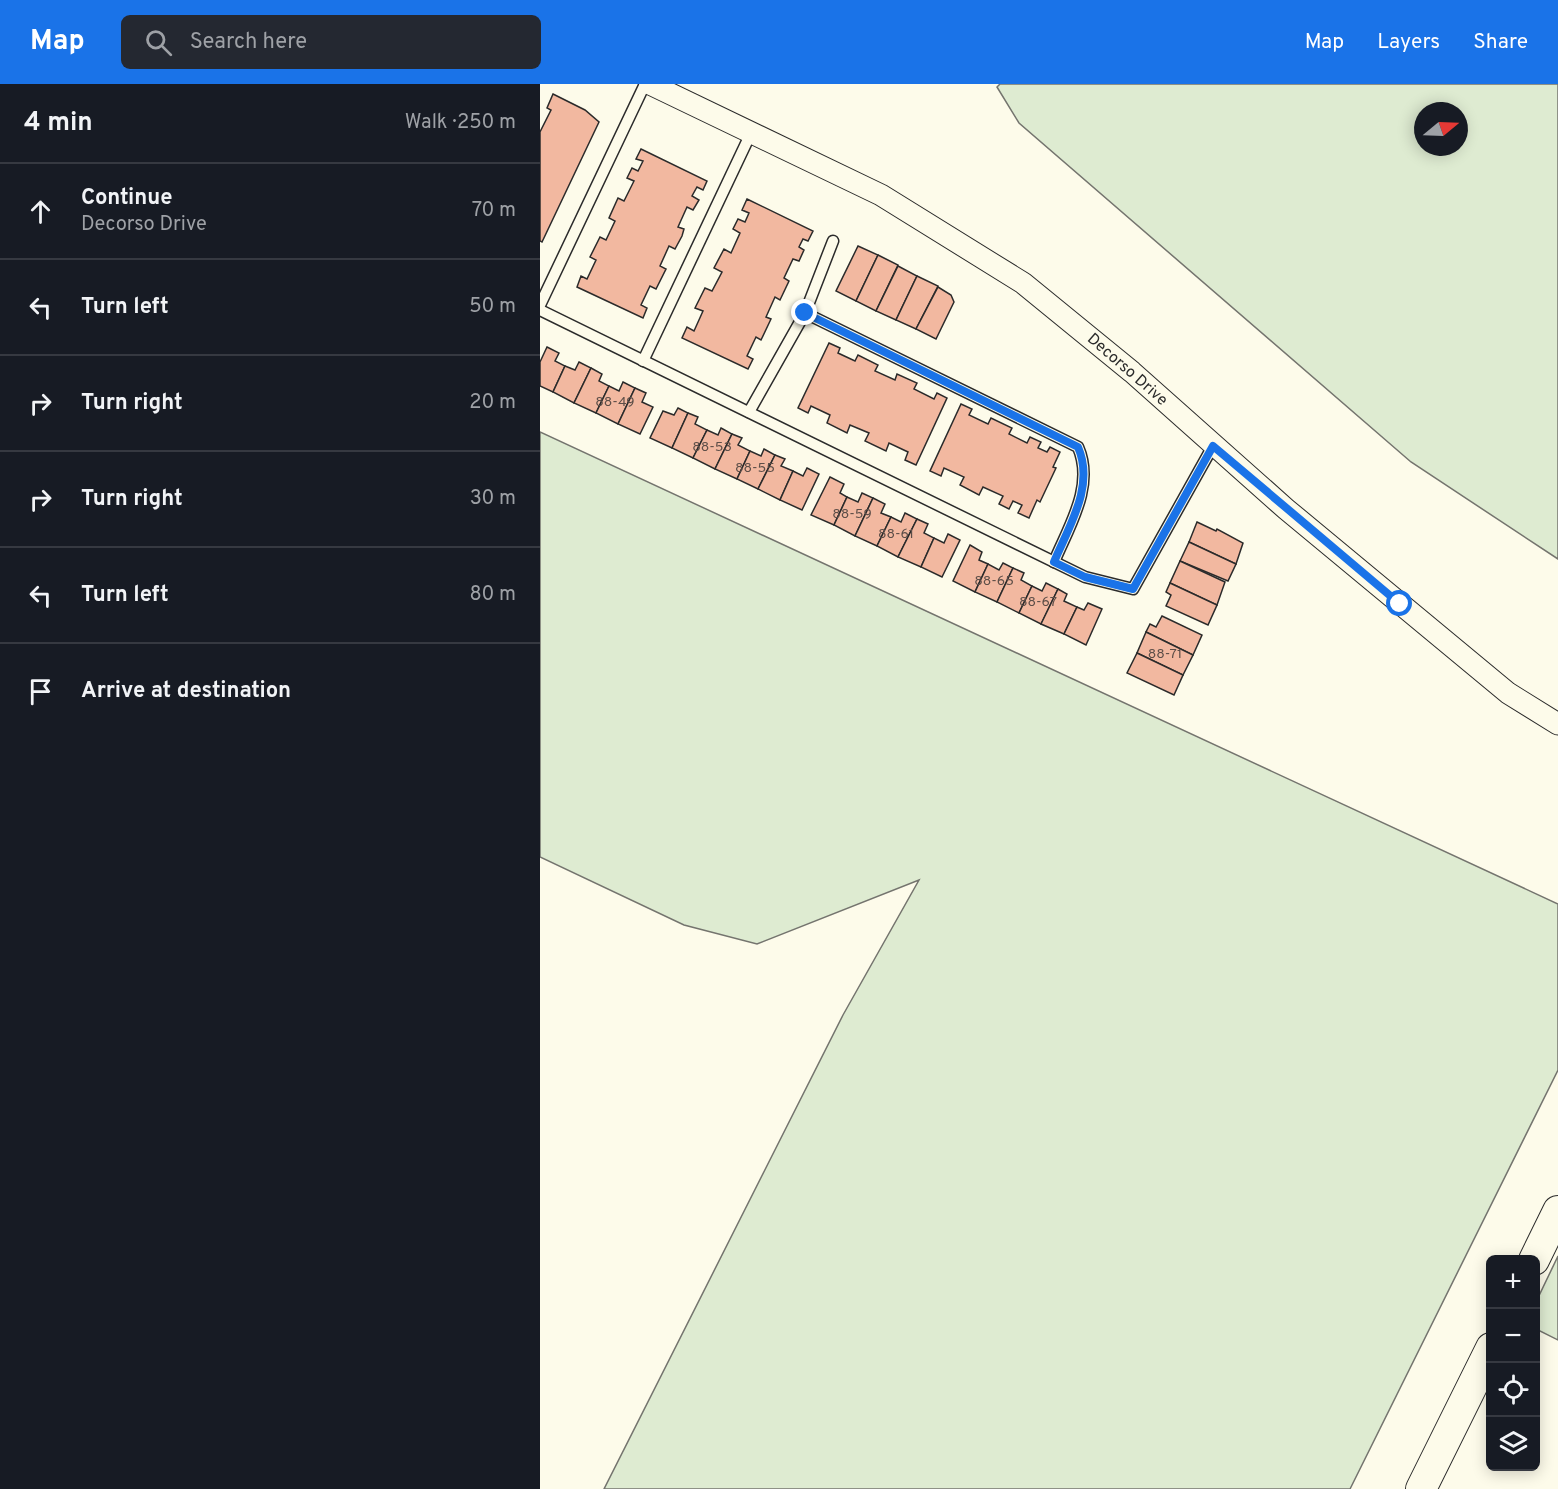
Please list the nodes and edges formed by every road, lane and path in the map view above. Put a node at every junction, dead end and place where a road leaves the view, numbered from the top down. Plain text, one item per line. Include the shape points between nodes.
1 (645, 84) edge
2 (650, 84) edge
3 (752, 134) junction
4 (832, 241) dead end
5 (540, 308) edge
6 (805, 313) junction
7 (644, 361) junction
8 (749, 412) junction
9 (1213, 446) junction
10 (1054, 562) junction
11 (1558, 724) edge
12 (1558, 1211) edge
13 (1536, 1255) edge
14 (1486, 1358) edge
15 (1421, 1489) edge

1 - 5 lane
2 - 3 street, Decorso Drive
3 - 7 lane
3 - 9 street, Decorso Drive via 882,195 1023,283 1132,372
4 - 6 lane
5 - 7 lane
6 - 8 lane
6 - 10 lane via 1078,447 1084,460 1084,488
7 - 8 lane
8 - 10 lane
9 - 10 lane via 1133,589 1085,577
9 - 11 street, Decorso Drive via 1508,693
12 - 13 main road
14 - 15 main road

